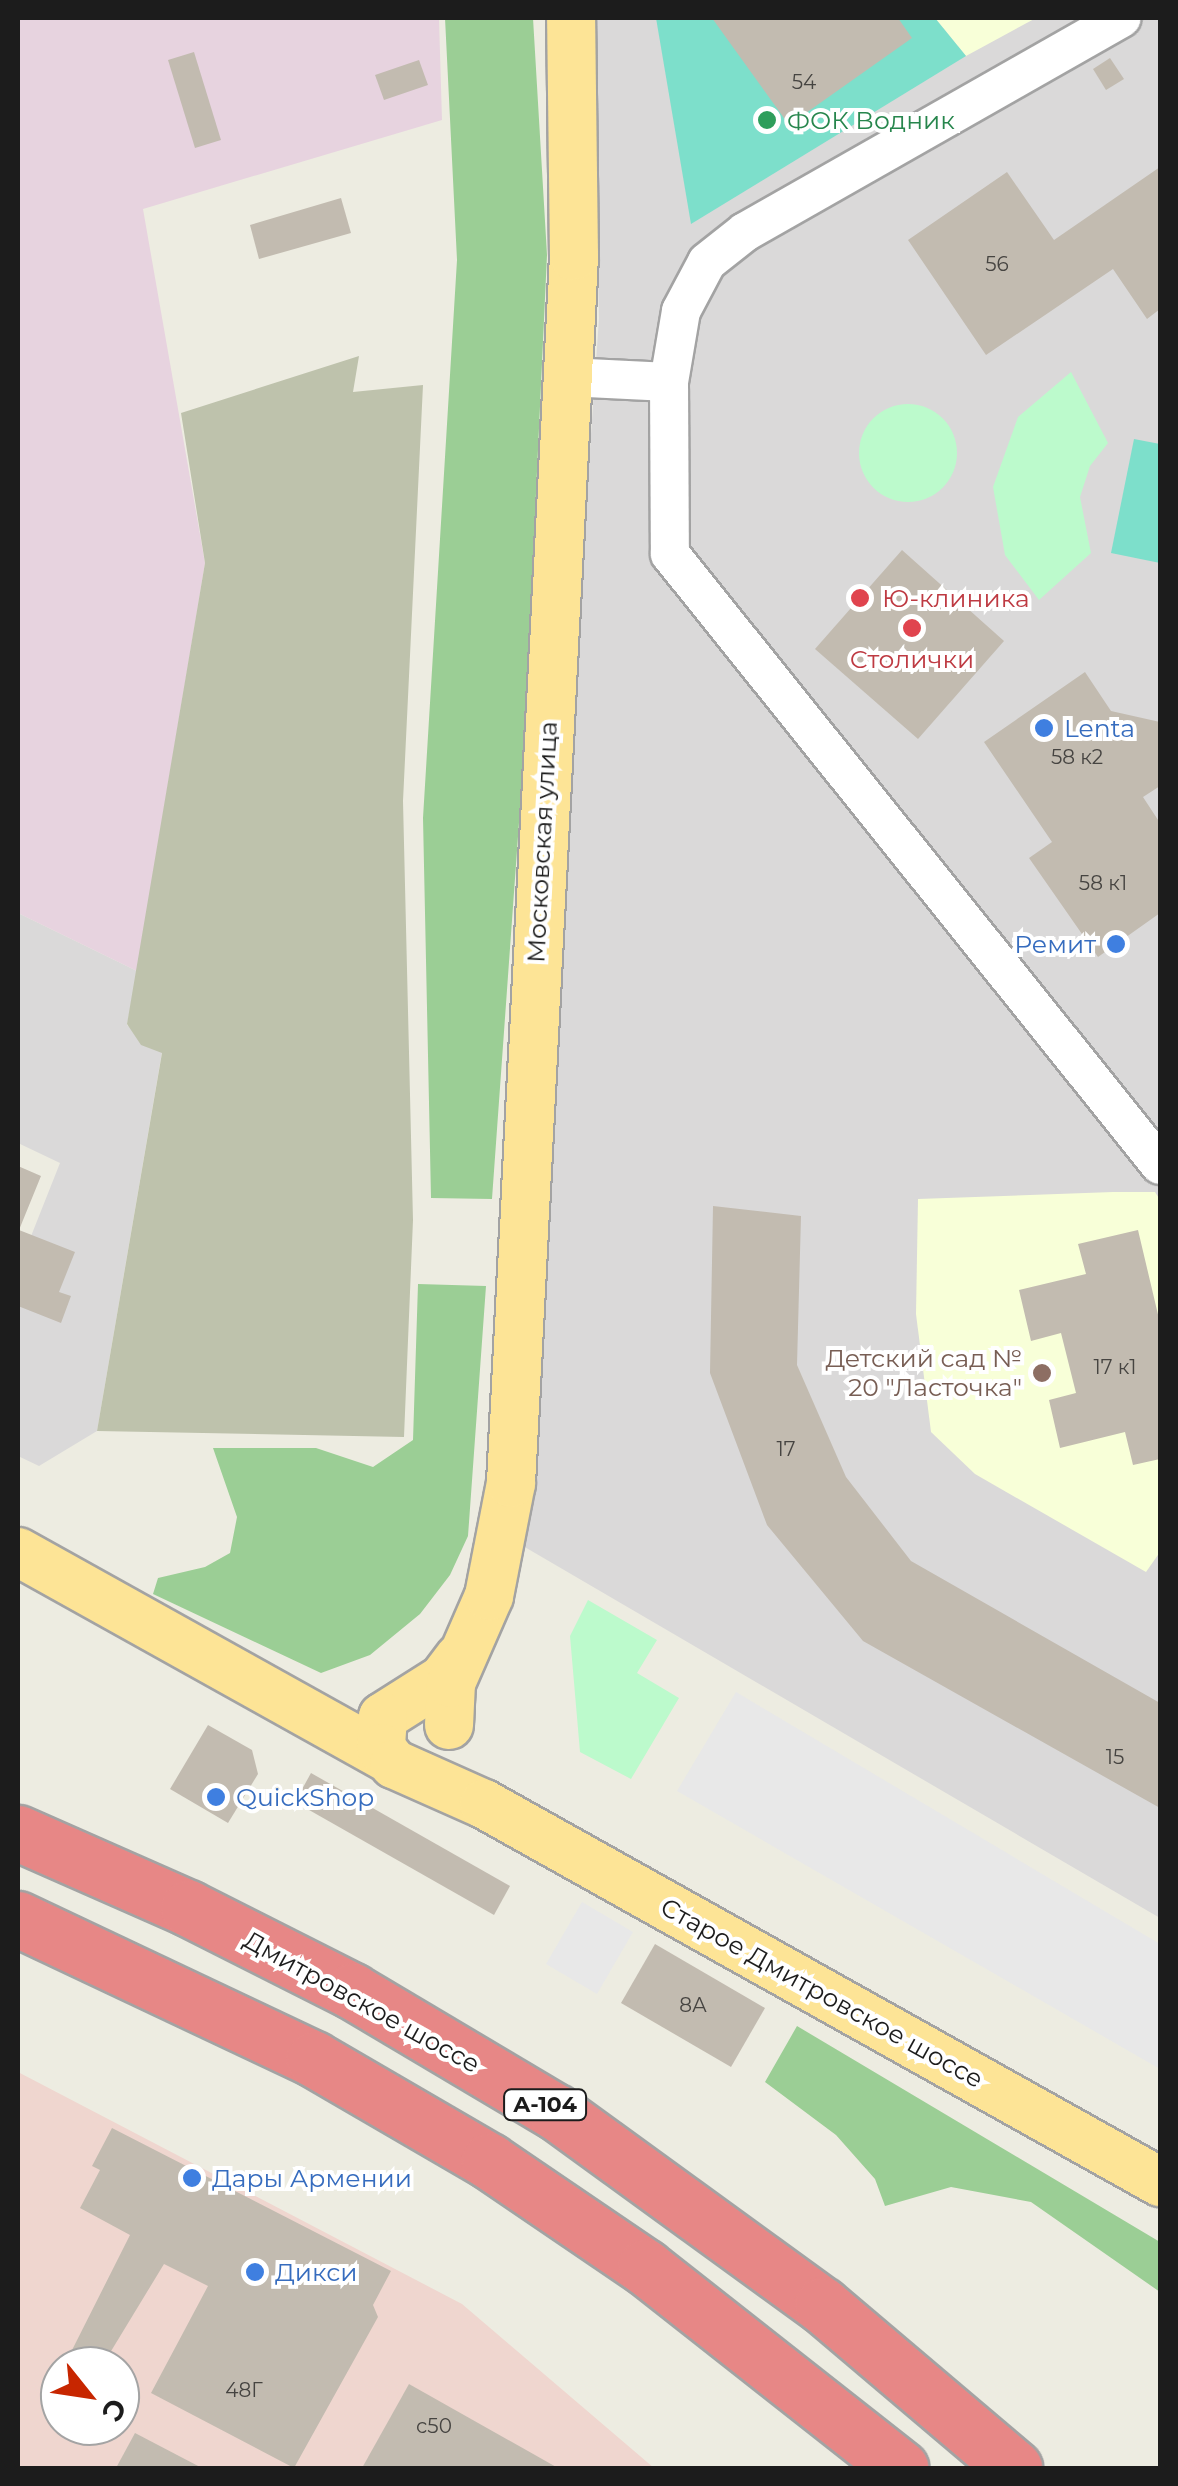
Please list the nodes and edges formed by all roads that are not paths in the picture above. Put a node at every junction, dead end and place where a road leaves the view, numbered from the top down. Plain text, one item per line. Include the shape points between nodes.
1 (571, 18) edge
2 (1121, 18) edge
3 (567, 376) junction
4 (668, 382) junction
5 (1160, 1165) edge
6 (18, 1552) edge
7 (415, 1736) junction
8 (18, 1833) edge
9 (18, 1919) edge
10 (1160, 2182) edge
11 (900, 2468) edge
12 (1014, 2468) edge

1 - 3 main road, Московская улица via 576,100
2 - 4 street via 746,232 707,262 681,311
3 - 4 street
3 - 7 main road, Московская улица via 511,1483 488,1596
4 - 5 street via 670,554
6 - 7 main road via 328,1719
7 - 10 main road, Старое Дмитровское шоссе via 484,1804
8 - 12 highway, Дмитровское шоссе / А-104 via 352,1991 556,2112 822,2304
9 - 11 highway via 314,2060 489,2161 646,2266

